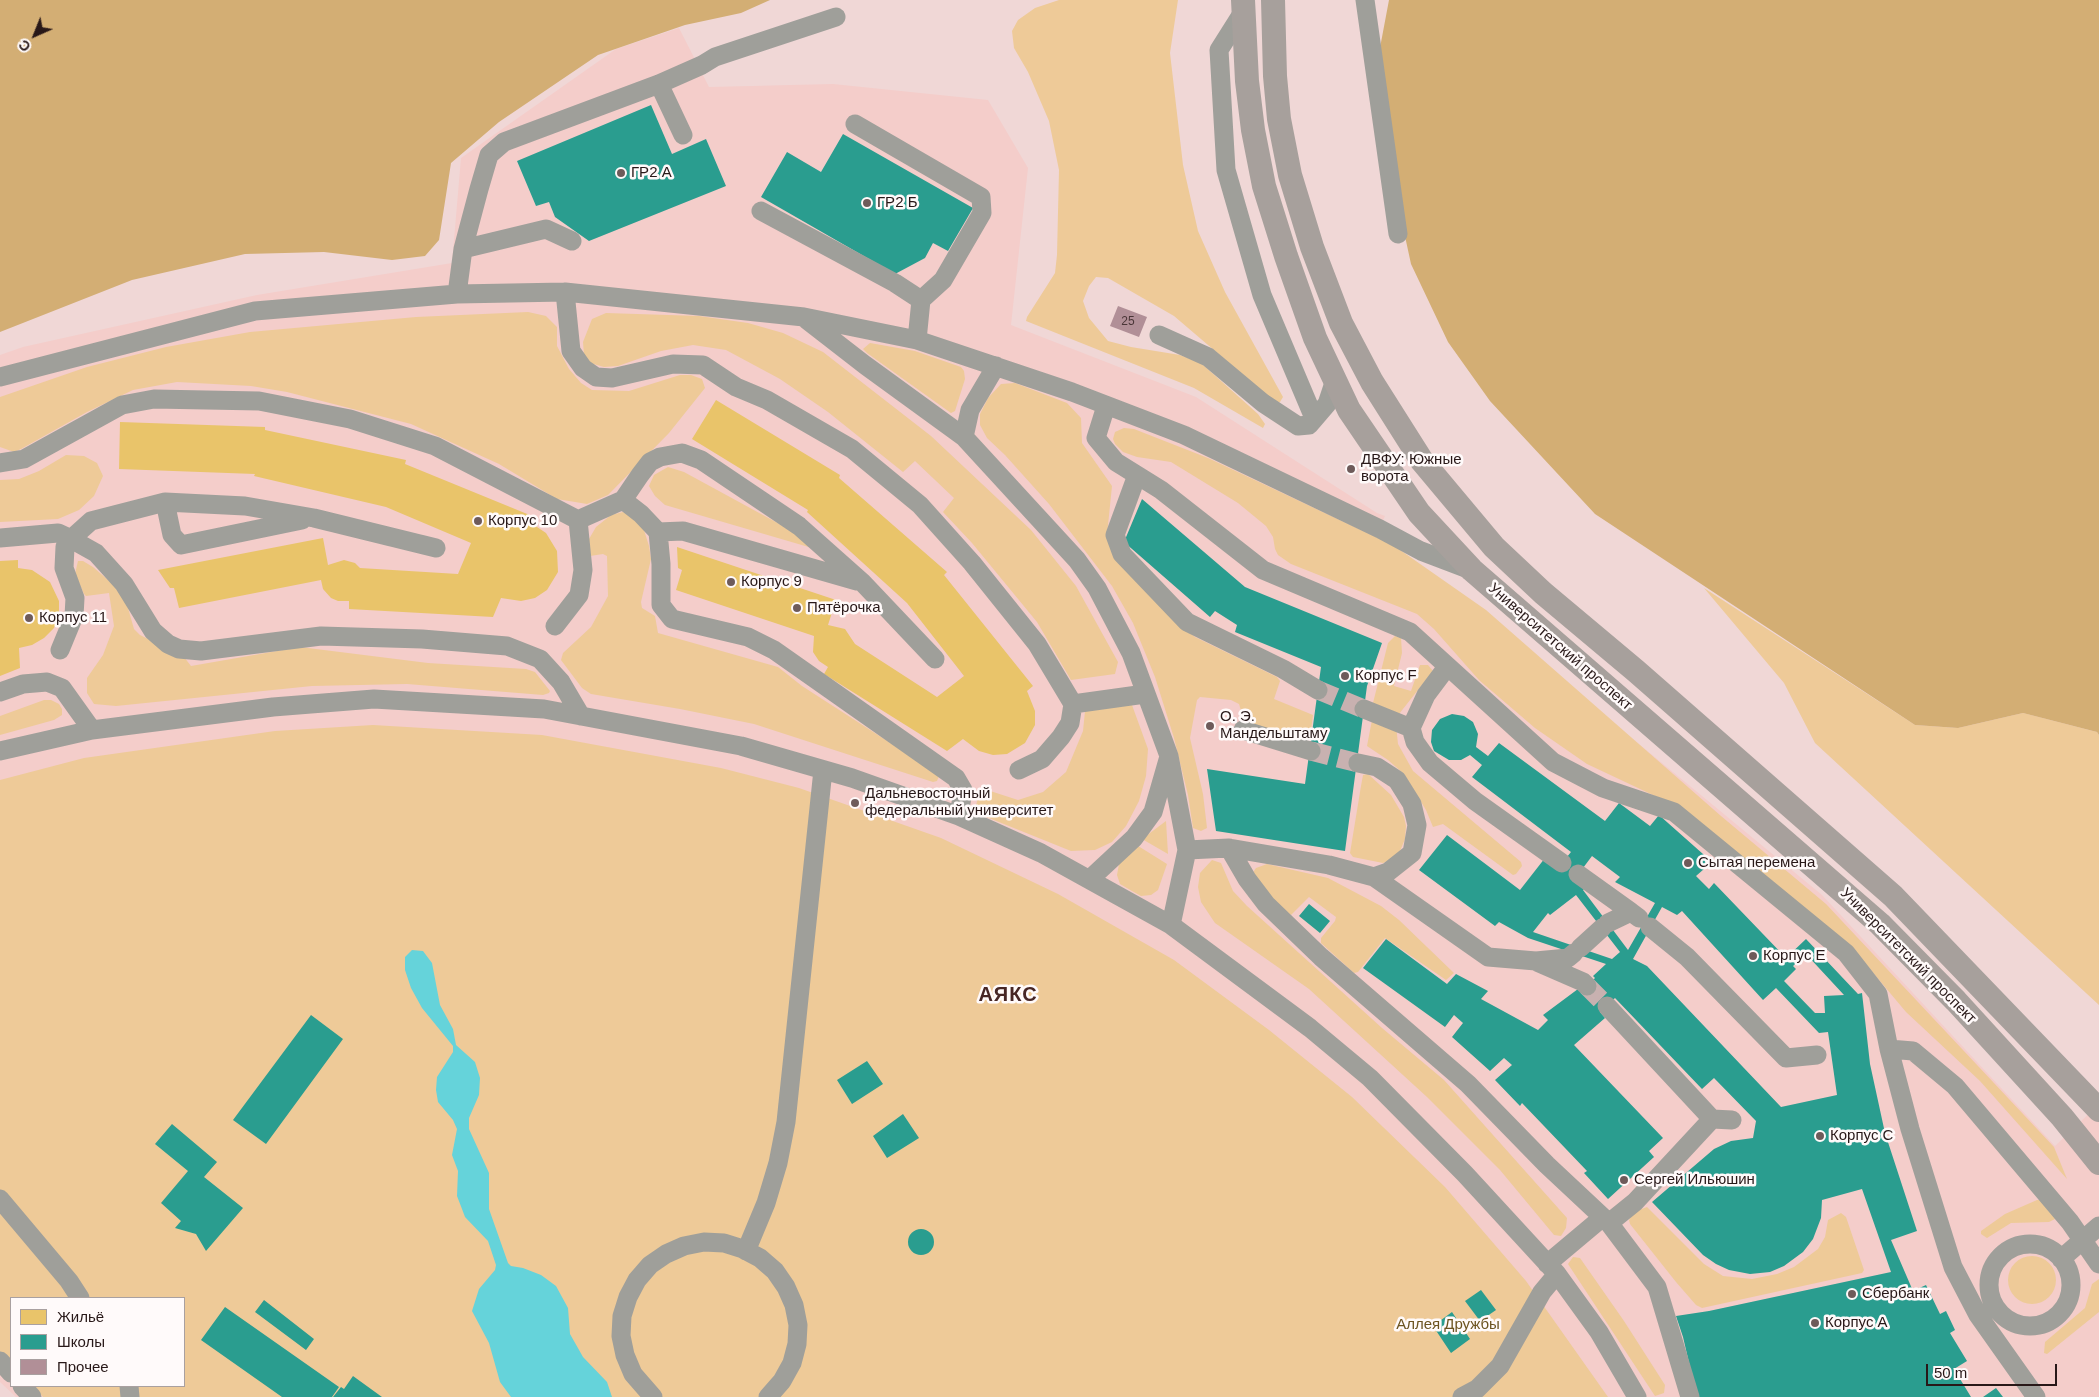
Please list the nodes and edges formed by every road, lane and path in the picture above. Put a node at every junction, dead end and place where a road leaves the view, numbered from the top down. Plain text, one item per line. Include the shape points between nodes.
1 (1273, 0) edge
2 (1364, 0) edge
3 (1243, 6) edge
4 (836, 17) dead end
5 (659, 84) junction
6 (855, 124) dead end
7 (683, 135) dead end
8 (761, 212) dead end
9 (1398, 234) dead end
10 (572, 241) dead end
11 (463, 249) junction
12 (565, 292) junction
13 (457, 294) junction
14 (921, 300) junction
15 (804, 318) junction
16 (1159, 335) dead end
17 (918, 340) junction
18 (996, 366) junction
19 (0, 377) edge
20 (1335, 380) junction
21 (1106, 406) junction
22 (1314, 418) junction
23 (964, 436) junction
24 (0, 463) edge
25 (1137, 475) junction
26 (623, 500) junction
27 (165, 502) junction
28 (314, 518) junction
29 (578, 520) junction
30 (658, 532) junction
31 (0, 538) edge
32 (71, 540) junction
33 (436, 548) dead end
34 (1472, 570) junction
35 (862, 582) junction
36 (555, 626) dead end
37 (60, 650) dead end
38 (935, 659) dead end
39 (1446, 667) junction
40 (1318, 690) tunnel mouth
41 (0, 692) edge
42 (1146, 694) junction
43 (1073, 704) junction
44 (1364, 709) tunnel mouth
45 (581, 716) junction
46 (1411, 728) junction
47 (92, 730) junction
48 (1243, 730) dead end
49 (1311, 750) tunnel mouth
50 (0, 752) edge
51 (1169, 756) junction
52 (1358, 763) tunnel mouth
53 (823, 770) junction
54 (1019, 770) dead end
55 (959, 816) junction
56 (1229, 848) junction
57 (1187, 850) junction
58 (1562, 863) dead end
59 (1578, 874) dead end
60 (1374, 877) junction
61 (1090, 879) junction
62 (1642, 920) junction
63 (1171, 925) junction
64 (1536, 961) junction
65 (1587, 986) tunnel mouth
66 (1607, 1006) tunnel mouth
67 (1889, 1048) junction
68 (1817, 1056) dead end
69 (2099, 1110) edge
70 (1712, 1119) junction
71 (1732, 1120) dead end
72 (2099, 1163) edge
73 (0, 1198) edge
74 (1606, 1220) junction
75 (2099, 1226) edge
76 (2082, 1239) junction
77 (746, 1251) junction
78 (2061, 1259) junction
79 (2099, 1265) edge
80 (1552, 1269) junction
81 (2070, 1279) junction
82 (79, 1297) edge
83 (1986, 1310) junction
84 (0, 1360) edge
85 (10, 1372) edge
86 (23, 1387) edge
87 (32, 1397) edge
88 (652, 1397) edge
89 (768, 1397) edge
90 (1462, 1397) edge
91 (1637, 1397) edge
92 (1690, 1397) edge
93 (2036, 1397) edge

1 - 69 main road, Университетский проспект via 1279,119 1290,175 1312,247 1341,323 1372,382 1422,461 1494,547 1893,896
2 - 9 street
3 - 20 main road, Университетский проспект via 1252,130 1264,186 1309,320
3 - 22 street via 1219,50 1226,170 1262,294
4 - 5 street via 714,57
5 - 7 street
5 - 11 street via 504,142 489,155
6 - 14 street via 981,197 982,213 943,280
8 - 14 street
10 - 11 street via 546,229
11 - 13 street
12 - 13 street
12 - 15 street
12 - 43 street via 571,351 583,368 596,377 612,378 673,364 703,365 736,387 767,400 852,449 920,505 972,562 1037,644
13 - 19 street via 255,310
14 - 17 street
15 - 17 street
15 - 23 street
16 - 22 street via 1208,357 1263,404 1298,426 1309,425
17 - 18 street
18 - 21 street
18 - 23 street via 970,410
20 - 22 street via 1327,404
20 - 34 main road, Университетский проспект via 1349,410 1419,512
21 - 25 street via 1096,438 1116,462
21 - 34 street via 1184,435 1421,551
23 - 42 street via 1064,546 1097,588 1131,653
24 - 29 street via 24,459 122,405 154,399 259,401 350,419 434,446
25 - 39 street via 1263,570 1410,632
25 - 40 street via 1115,535 1122,554 1187,622 1283,669
26 - 29 street
26 - 30 street
26 - 35 street via 650,462 682,453 701,460 800,526
27 - 28 street via 245,506
27 - 28 street via 172,535 181,545
27 - 32 street via 91,521
28 - 33 street
29 - 36 street via 583,570 579,595
30 - 35 street via 683,531
30 - 55 street via 661,605 672,619 748,637 774,650 956,778 963,790
31 - 32 street via 58,533
32 - 37 street via 65,548 64,568 75,598 74,616
32 - 45 street via 96,554 124,584 153,631 179,649 201,651 321,636 422,638 508,646 540,659 561,682
34 - 72 main road, Университетский проспект via 1880,924 1956,1001
35 - 38 street
39 - 46 street via 1426,695
39 - 67 street via 1553,762 1603,788 1674,812 1846,953 1878,994
41 - 47 street via 23,684 47,682 62,688
42 - 43 street
42 - 51 street
43 - 54 street via 1070,723 1061,737 1042,759
44 - 46 street
45 - 47 street via 544,709 374,699 273,707
45 - 53 street via 741,746
46 - 58 street via 1415,742 1430,763 1475,801
47 - 50 street
48 - 49 street
51 - 57 street
51 - 61 street via 1153,812 1134,838
52 - 60 street via 1377,767 1397,780 1412,804 1418,825 1412,853 1388,872
53 - 55 street
53 - 77 street via 786,1122 766,1203
55 - 61 street
56 - 57 street
56 - 60 street via 1329,865
56 - 74 street via 1247,880 1266,904 1468,1084
57 - 63 street
59 - 62 street
60 - 64 street via 1488,957
61 - 63 street
62 - 64 street via 1605,926 1568,958
62 - 68 street via 1687,957 1786,1058
63 - 80 street via 1310,1028 1370,1078 1465,1174
64 - 65 street
66 - 70 street
67 - 76 street via 1913,1051 1955,1086
67 - 83 street via 1953,1267
70 - 71 street
70 - 74 street via 1635,1202
73 - 82 street
74 - 80 street
74 - 92 street via 1657,1287
75 - 76 street
76 - 78 street
76 - 79 street
77 - 88 street via 724,1243 684,1246 650,1265 637,1280 622,1316 622,1336 625,1356 633,1374
77 - 89 street via 775,1271 794,1305 798,1325 792,1364
78 - 81 street
78 - 83 street via 2039,1245 2012,1247 1993,1266
79 - 81 street
80 - 90 street via 1500,1366 1477,1389
80 - 91 street via 1599,1332
81 - 83 street via 2070,1293 2065,1306 2043,1324 2015,1323
83 - 93 street
84 - 85 street
86 - 87 street

